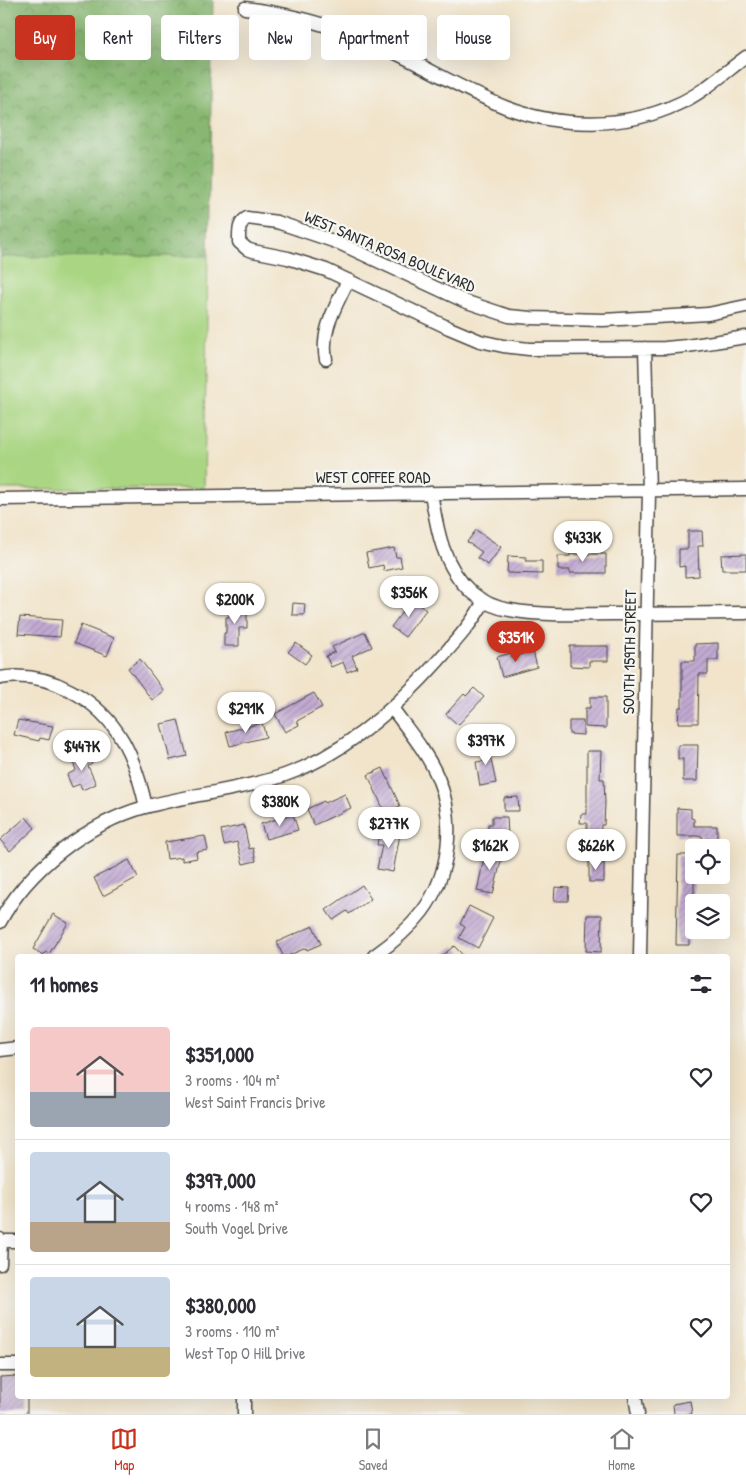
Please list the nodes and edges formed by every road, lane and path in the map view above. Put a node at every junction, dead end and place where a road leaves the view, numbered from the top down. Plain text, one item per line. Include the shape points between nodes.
1 (246, 8) dead end
2 (746, 56) edge
3 (348, 280) junction
4 (746, 306) edge
5 (746, 337) edge
6 (645, 348) junction
7 (326, 359) dead end
8 (746, 489) edge
9 (649, 491) junction
10 (431, 493) junction
11 (0, 499) edge
12 (484, 601) junction
13 (746, 613) edge
14 (646, 614) junction
15 (0, 678) edge
16 (392, 708) junction
17 (146, 807) junction
18 (0, 922) edge
19 (377, 954) edge
20 (640, 954) edge
21 (15, 1048) edge
22 (0, 1050) edge
23 (1, 1240) edge
24 (15, 1241) edge
25 (0, 1264) edge
26 (0, 1365) edge
27 (15, 1365) edge
28 (244, 1399) edge
29 (636, 1399) edge
30 (244, 1414) edge
31 (638, 1414) edge

1 - 2 street via 294,17 345,32 505,107 553,120 580,123 630,120 678,104 708,86
3 - 4 street, WEST SANTA ROSA BOULEVARD via 301,262 246,249 239,242 240,225 244,219 253,217 314,234 464,301 508,316 603,320 708,314
3 - 6 street, WEST SANTA ROSA BOULEVARD via 480,341 529,349
3 - 7 street via 324,338
5 - 6 street, WEST SANTA ROSA BOULEVARD via 687,346
6 - 9 street, SOUTH 159TH STREET
8 - 9 street, WEST COFFEE ROAD
9 - 10 street, WEST COFFEE ROAD
9 - 14 street, SOUTH 159TH STREET
10 - 11 street, WEST COFFEE ROAD
10 - 12 street via 445,556 461,582
12 - 14 street via 509,610 539,613
12 - 16 street via 474,620 449,650
13 - 14 street
14 - 20 street, SOUTH 159TH STREET
15 - 17 street via 22,676 60,685 103,715 115,728 129,754
16 - 17 street via 336,750 286,775
16 - 19 street via 421,748 438,780 448,822 447,849 436,888 422,912 402,934
17 - 18 street via 93,831 42,867 14,899
21 - 22 street
23 - 24 street
23 - 25 street
26 - 27 street
28 - 30 street
29 - 31 street

